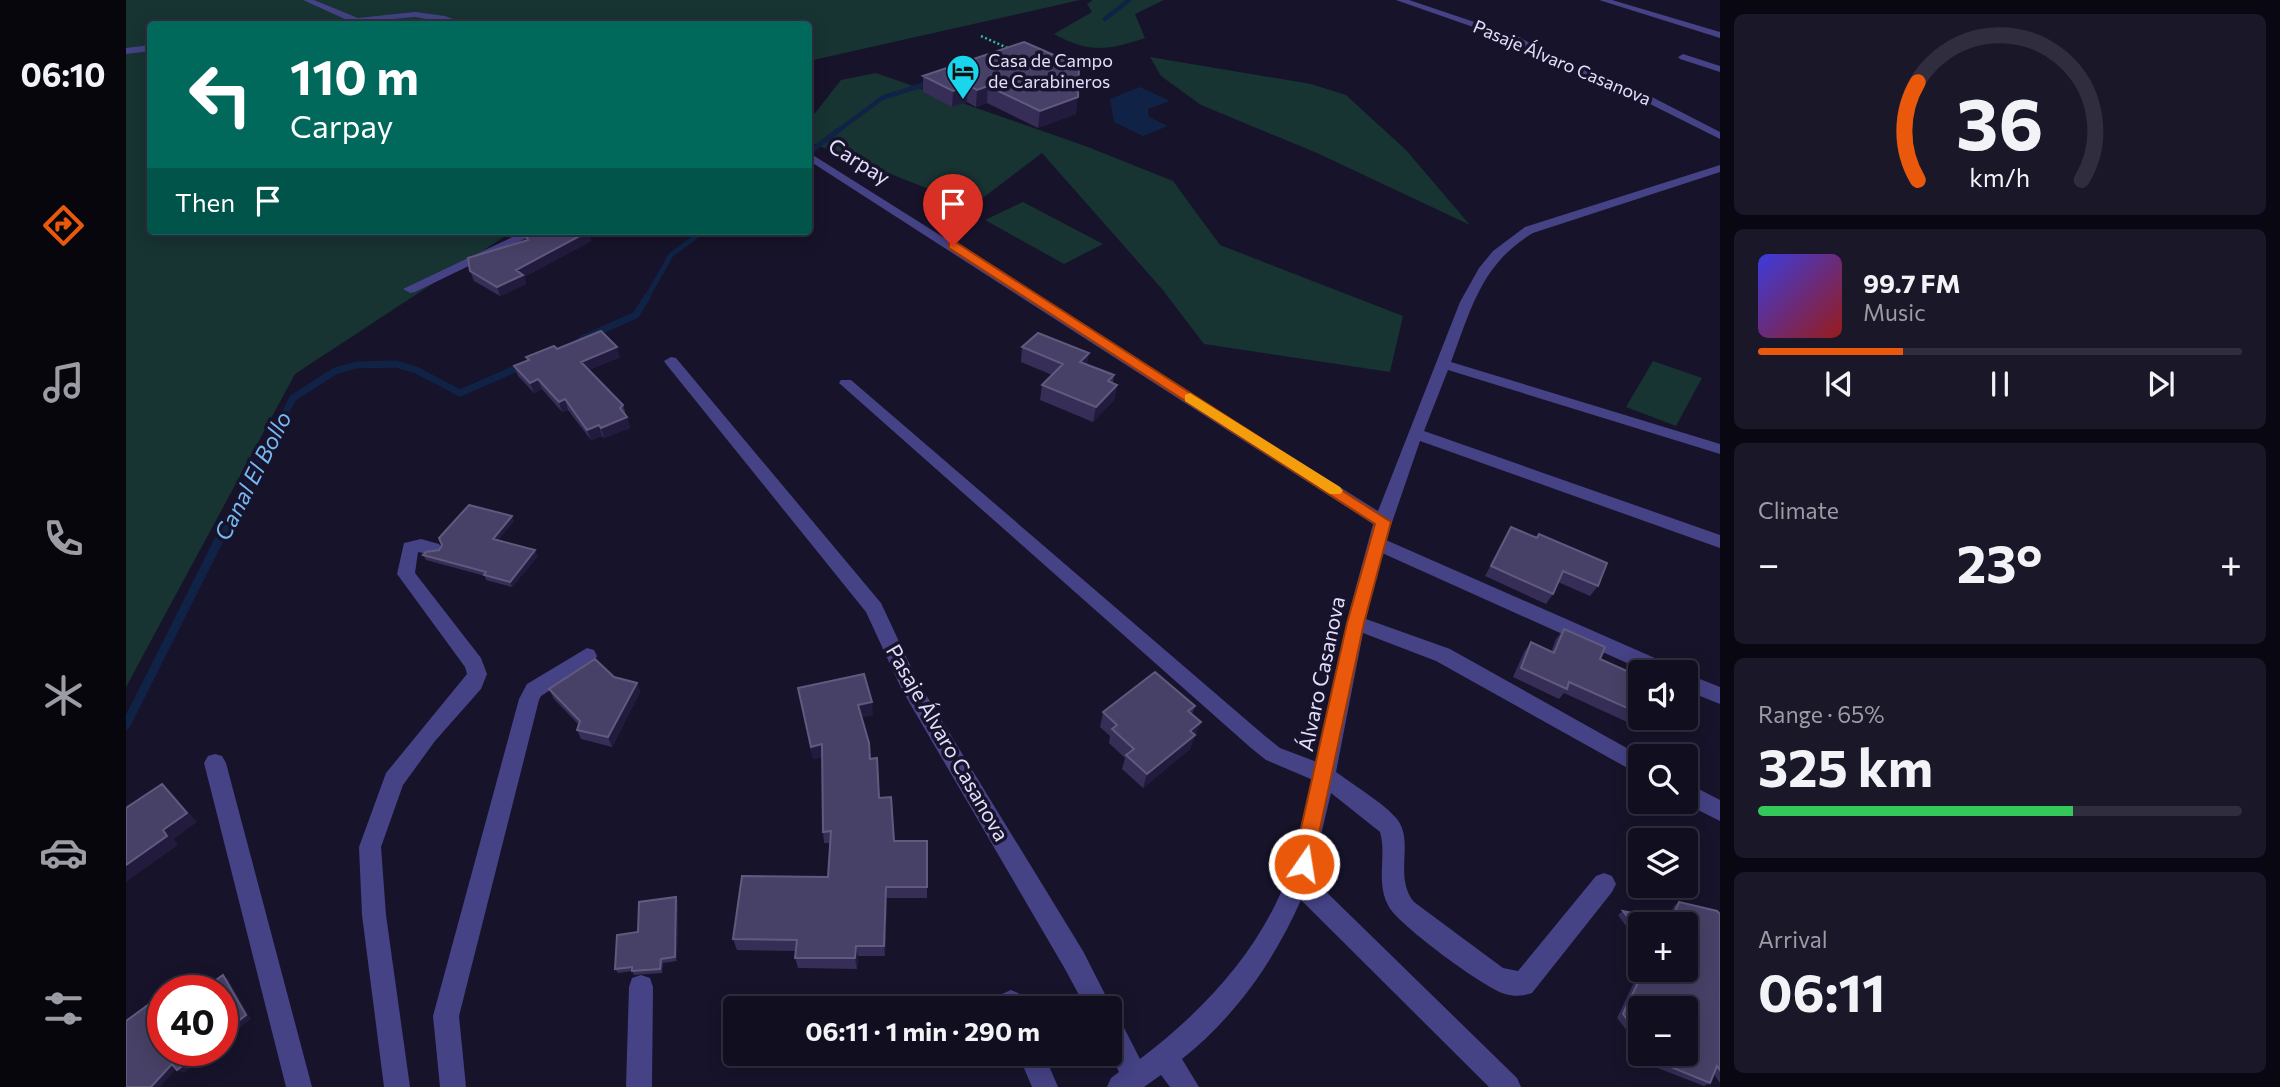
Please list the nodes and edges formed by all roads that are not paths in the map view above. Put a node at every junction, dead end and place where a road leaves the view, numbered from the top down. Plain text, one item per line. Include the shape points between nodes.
1 (307, 0) edge
2 (1400, 0) edge
3 (1603, 0) edge
4 (355, 21) edge
5 (364, 21) edge
6 (453, 21) edge
7 (1720, 35) edge
8 (147, 48) edge
9 (126, 51) edge
10 (1683, 57) dead end
11 (1720, 69) edge
12 (1720, 136) edge
13 (812, 158) edge
14 (1720, 168) edge
15 (526, 235) edge
16 (410, 289) dead end
17 (671, 361) dead end
18 (1443, 365) junction
19 (846, 383) dead end
20 (1415, 433) junction
21 (1720, 449) edge
22 (1383, 522) junction
23 (1720, 542) edge
24 (1377, 543) junction
25 (433, 549) edge
26 (1356, 623) junction
27 (587, 656) dead end
28 (1639, 660) edge
29 (1698, 687) edge
30 (1720, 696) edge
31 (1628, 759) edge
32 (215, 763) dead end
33 (1324, 775) junction
34 (1698, 799) edge
35 (1720, 811) edge
36 (1298, 881) junction
37 (1604, 884) dead end
38 (641, 987) dead end
39 (1093, 996) edge
40 (1164, 1057) junction
41 (1122, 1064) edge
42 (1036, 1066) edge
43 (1128, 1082) edge
44 (299, 1087) edge
45 (397, 1087) edge
46 (453, 1087) edge
47 (639, 1087) edge
48 (1045, 1087) edge
49 (1186, 1087) edge
50 (1508, 1087) edge

1 - 4 street
2 - 12 street, Pasaje Álvaro Casanova via 1516,39
3 - 7 street
5 - 6 street via 420,13
8 - 9 street
10 - 11 street
13 - 22 street, Carpay
14 - 18 street, Álvaro Casanova via 1510,239 1475,285
15 - 16 street
17 - 39 street, Pasaje Álvaro Casanova via 874,608 909,684
18 - 20 street, Álvaro Casanova
18 - 21 street
19 - 33 street via 1258,742 1273,754
20 - 22 street, Álvaro Casanova
20 - 23 street
22 - 24 street, Álvaro Casanova
24 - 26 street, Álvaro Casanova
24 - 28 street
25 - 45 street via 410,548 406,574 477,674 394,780 370,847 374,915
26 - 31 street via 1443,655
26 - 33 street, Álvaro Casanova
27 - 46 street via 534,690 529,699 446,1016
29 - 30 street
32 - 44 street
33 - 36 street, Álvaro Casanova
33 - 37 street via 1389,826 1397,899 1406,911 1506,982 1523,984
34 - 35 street
36 - 40 street, Álvaro Casanova via 1252,967 1212,1014
36 - 50 street
38 - 47 street
40 - 43 street, Álvaro Casanova
40 - 49 street
41 - 43 street
42 - 48 street

